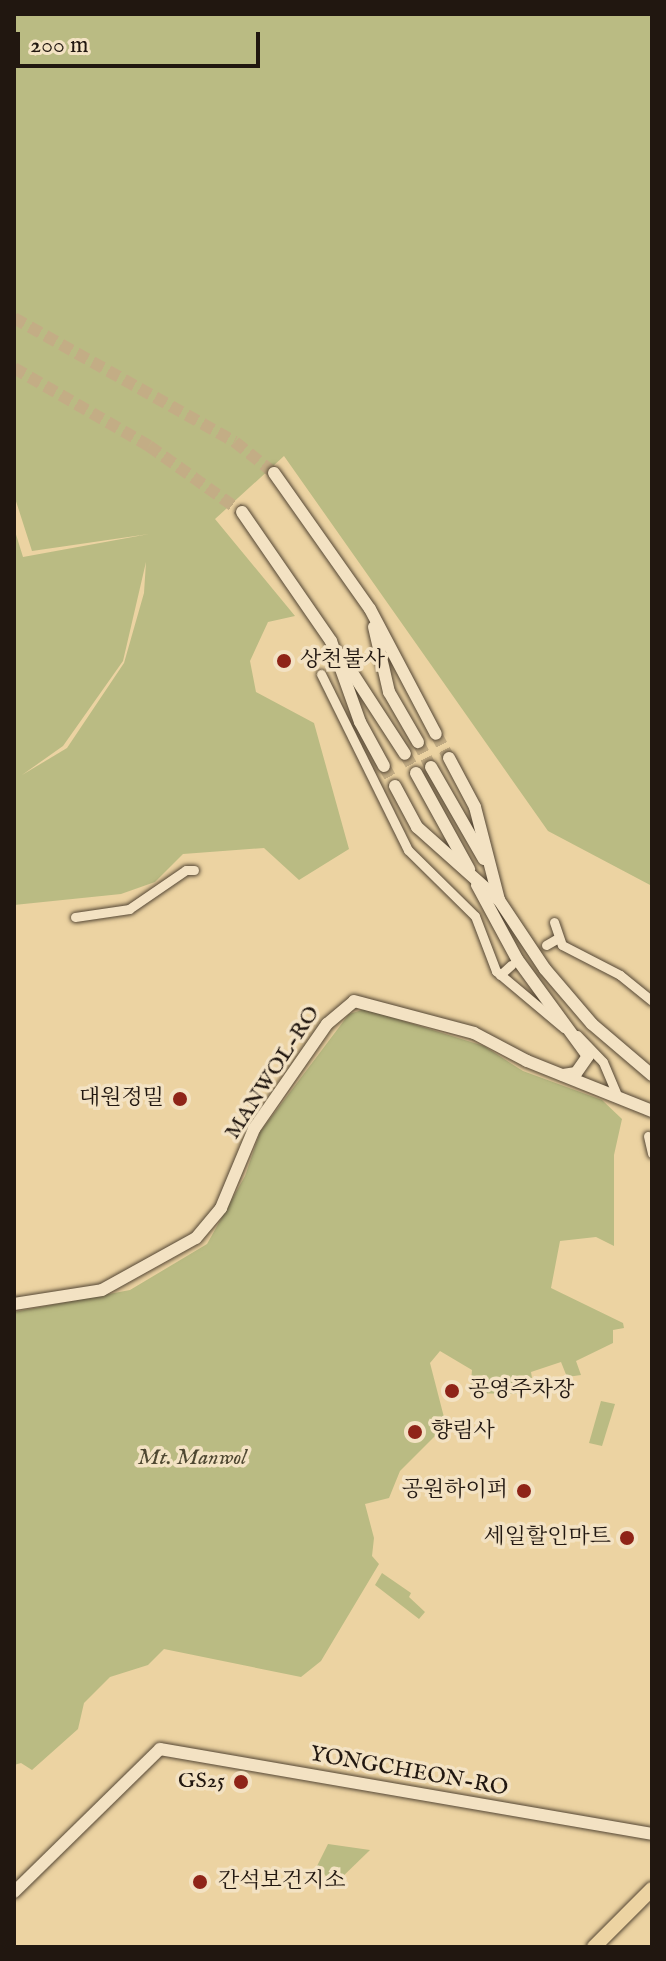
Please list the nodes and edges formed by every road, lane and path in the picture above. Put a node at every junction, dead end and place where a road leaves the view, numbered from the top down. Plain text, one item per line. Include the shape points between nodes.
1 (274, 473) tunnel mouth
2 (242, 512) tunnel mouth
3 (370, 609) junction
4 (331, 641) junction
5 (321, 674) dead end
6 (436, 734) tunnel mouth
7 (418, 742) tunnel mouth
8 (405, 754) tunnel mouth
9 (449, 758) tunnel mouth
10 (384, 766) tunnel mouth
11 (431, 767) tunnel mouth
12 (416, 773) tunnel mouth
13 (395, 786) tunnel mouth
14 (194, 870) dead end
15 (493, 876) junction
16 (474, 878) junction
17 (499, 900) junction
18 (75, 917) dead end
19 (554, 922) dead end
20 (558, 938) junction
21 (546, 945) dead end
22 (511, 965) dead end
23 (500, 975) junction
24 (652, 1001) edge
25 (563, 1027) junction
26 (563, 1075) junction
27 (652, 1075) edge
28 (618, 1098) junction
29 (652, 1111) edge
30 (648, 1136) dead end
31 (652, 1154) edge
32 (14, 1304) edge
33 (652, 1834) edge
34 (652, 1889) edge
35 (14, 1892) edge
36 (594, 1947) edge

1 - 3 main road
2 - 4 main road
3 - 6 main road
3 - 7 main road via 389,692
4 - 8 main road via 378,705
4 - 10 main road via 360,722
5 - 23 street via 408,850 475,916
9 - 15 main road via 475,807
11 - 15 main road
12 - 16 main road
13 - 16 main road via 417,827
14 - 18 street via 186,870 129,909
15 - 17 main road
16 - 17 main road
16 - 25 main road via 517,959
17 - 27 main road via 545,969 592,1024
19 - 20 street
20 - 21 street
20 - 24 street via 571,952 620,975
22 - 23 street
23 - 25 street
25 - 26 main road via 588,1056 576,1073
25 - 28 street via 593,1049
26 - 28 main road, MANWOL-RO
26 - 32 main road, MANWOL-RO via 474,1033 362,1000 348,1003 327,1024 254,1129 221,1208 196,1238 102,1290
28 - 29 main road, MANWOL-RO
30 - 31 street
33 - 35 main road, YONGCHEON-RO via 160,1749
34 - 36 main road

